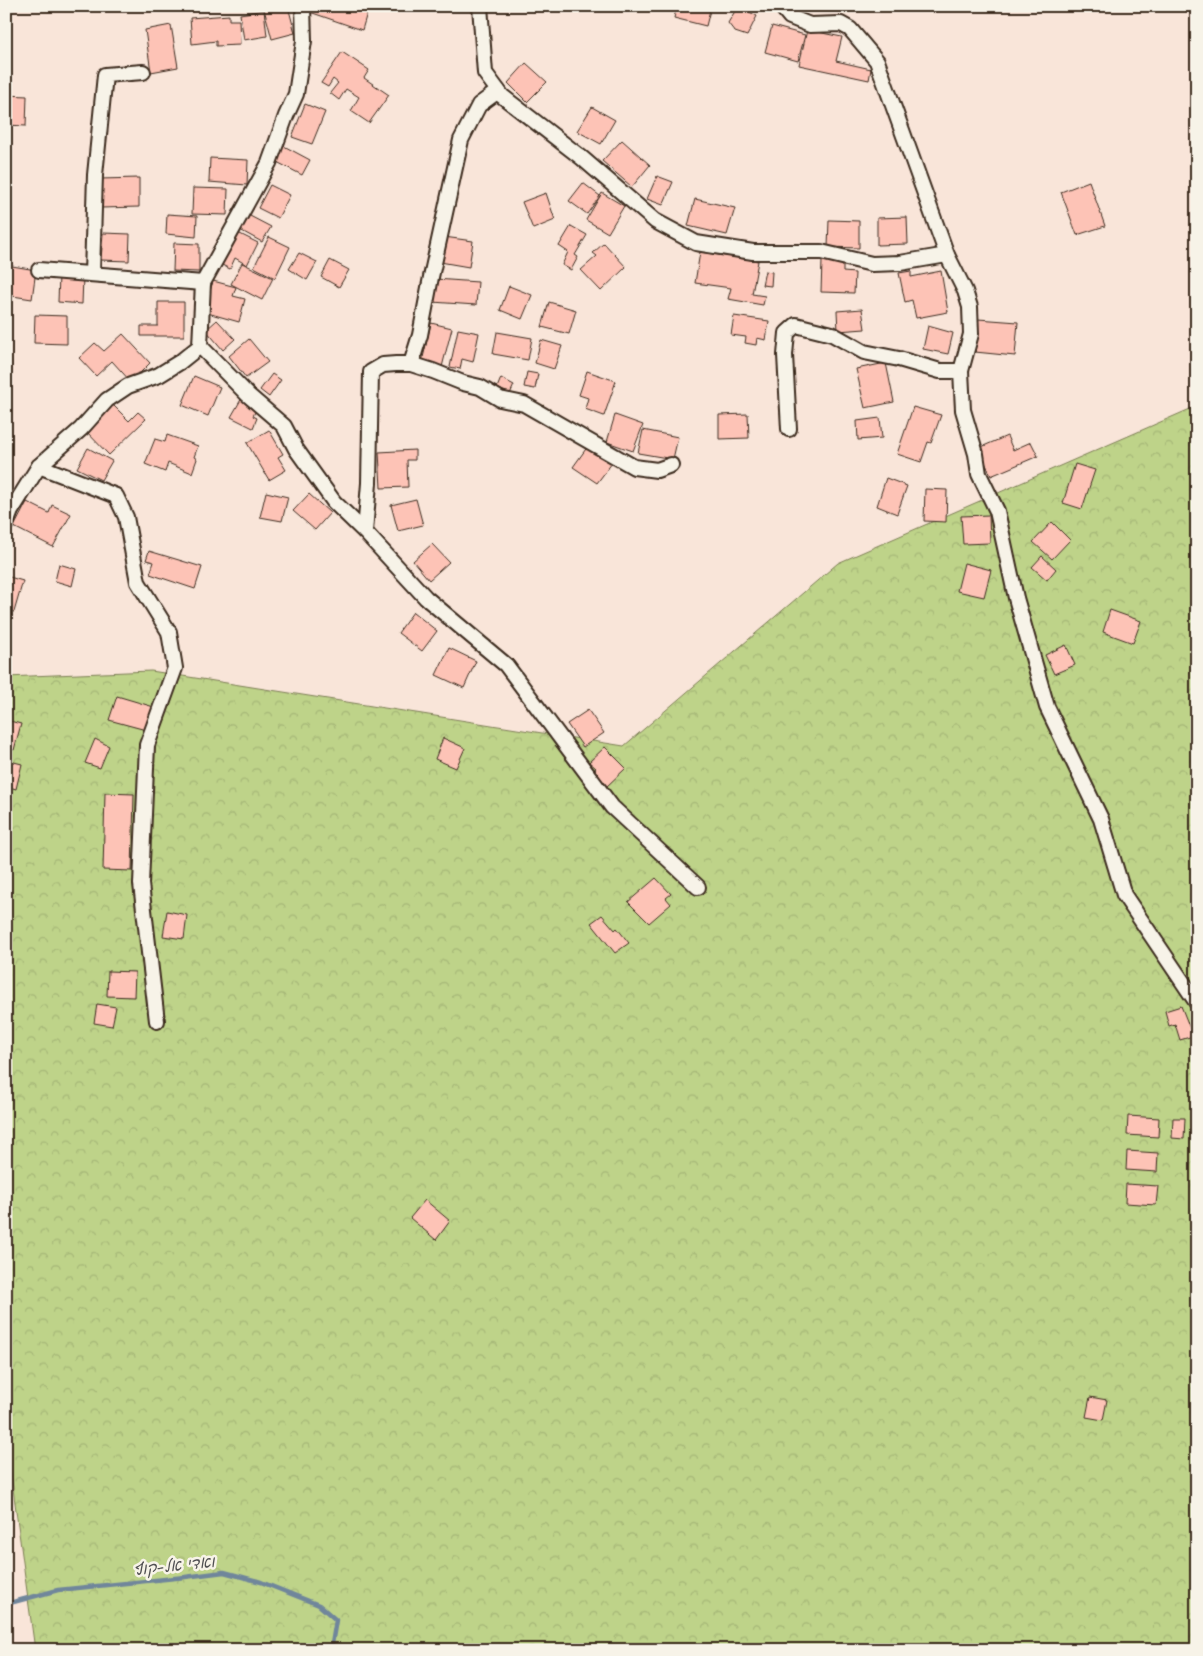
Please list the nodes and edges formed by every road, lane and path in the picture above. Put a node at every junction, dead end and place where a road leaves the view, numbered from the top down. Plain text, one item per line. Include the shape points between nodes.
1 (303, 6) edge
2 (480, 6) edge
3 (781, 6) edge
4 (143, 72) dead end
5 (498, 91) junction
6 (947, 255) junction
7 (39, 270) dead end
8 (92, 274) junction
9 (203, 283) junction
10 (200, 346) junction
11 (411, 364) junction
12 (961, 371) junction
13 (790, 429) dead end
14 (671, 465) dead end
15 (40, 466) junction
16 (6, 524) edge
17 (365, 532) junction
18 (698, 887) dead end
19 (1197, 1003) edge
20 (157, 1021) dead end

1 - 9 street via 304,41 296,94 268,164
2 - 5 street via 485,73
3 - 6 street via 790,17 810,25 841,24 850,29 876,61
4 - 8 street via 105,75 95,175
5 - 6 street via 655,221 696,243 753,252 821,252 872,264
5 - 11 street via 479,105 460,140 420,335
6 - 12 street via 970,307 971,334
7 - 8 street
8 - 9 street
9 - 10 street
10 - 15 street via 159,375 128,386 107,400
10 - 17 street via 284,426 296,449 334,502
11 - 14 street via 480,387 500,399 524,404 634,467 657,470
11 - 17 street via 383,365 372,372
12 - 13 street via 940,371 864,352 832,334 796,324 787,333 785,355
12 - 19 street via 963,410 979,474 997,512 1016,598 1047,707 1101,819 1124,895
15 - 16 street
15 - 20 street via 116,496 126,517 138,582 169,632 175,668 147,745 140,884
17 - 18 street via 426,598 506,666 612,807

